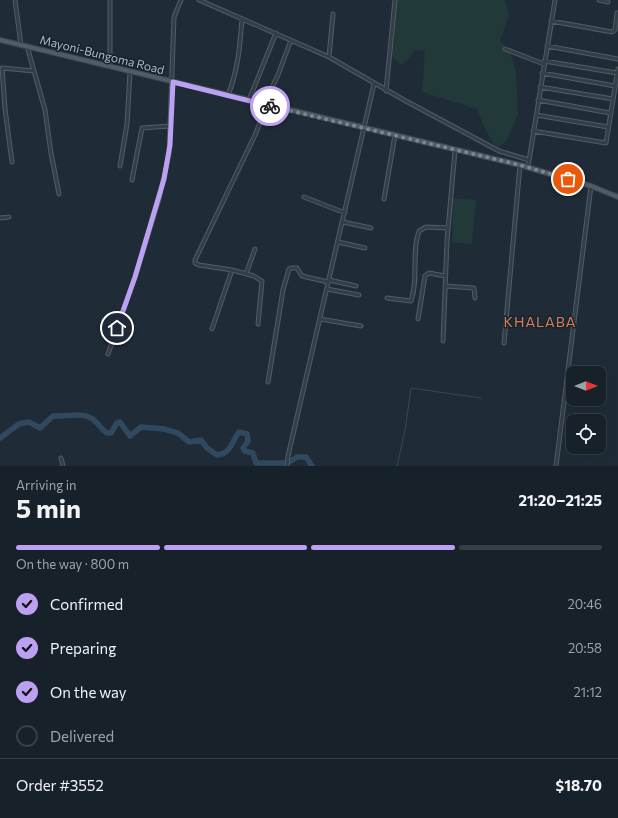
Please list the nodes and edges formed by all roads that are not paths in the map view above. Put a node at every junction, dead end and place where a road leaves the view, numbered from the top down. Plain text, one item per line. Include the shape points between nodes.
1 (15, 0) edge
2 (110, 0) edge
3 (181, 0) edge
4 (200, 0) edge
5 (395, 0) edge
6 (555, 0) edge
7 (599, 0) edge
8 (608, 2) dead end
9 (617, 12) dead end
10 (333, 14) dead end
11 (242, 19) junction
12 (551, 21) junction
13 (276, 33) junction
14 (0, 40) edge
15 (291, 40) junction
16 (21, 45) junction
17 (27, 46) junction
18 (547, 46) junction
19 (505, 49) dead end
20 (329, 57) junction
21 (618, 59) edge
22 (544, 62) junction
23 (110, 66) junction
24 (618, 69) edge
25 (34, 71) junction
26 (130, 72) junction
27 (617, 73) edge
28 (542, 74) junction
29 (173, 82) junction
30 (374, 84) junction
31 (615, 86) junction
32 (540, 87) junction
33 (386, 91) junction
34 (228, 95) junction
35 (613, 99) junction
36 (249, 100) junction
37 (538, 100) junction
38 (266, 104) junction
39 (610, 113) junction
40 (536, 115) junction
41 (170, 126) junction
42 (608, 127) junction
43 (363, 128) junction
44 (533, 131) junction
45 (395, 135) junction
46 (455, 150) junction
47 (529, 160) junction
48 (12, 162) dead end
49 (520, 165) junction
50 (120, 166) dead end
51 (528, 167) junction
52 (132, 180) dead end
53 (591, 186) junction
54 (59, 194) dead end
55 (304, 197) dead end
56 (618, 197) edge
57 (384, 199) dead end
58 (345, 213) junction
59 (9, 217) dead end
60 (0, 218) edge
61 (343, 222) junction
62 (371, 228) dead end
63 (448, 228) junction
64 (338, 242) junction
65 (365, 248) dead end
66 (255, 249) dead end
67 (232, 270) junction
68 (246, 274) junction
69 (446, 276) junction
70 (329, 281) junction
71 (356, 286) dead end
72 (445, 286) junction
73 (327, 290) junction
74 (359, 295) dead end
75 (387, 298) dead end
76 (475, 298) dead end
77 (320, 319) junction
78 (418, 319) dead end
79 (258, 324) dead end
80 (361, 326) dead end
81 (212, 329) dead end
82 (443, 341) dead end
83 (504, 343) dead end
84 (108, 354) dead end
85 (268, 382) dead end
86 (61, 458) dead end
87 (63, 466) edge
88 (288, 466) edge
89 (556, 466) edge

1 - 16 street
2 - 23 street
3 - 29 street via 174,18
4 - 11 street
5 - 33 street
6 - 12 street
7 - 8 street
9 - 12 street via 615,30 612,32
10 - 20 street
11 - 13 street
11 - 34 street via 239,53
12 - 18 street
13 - 15 street
13 - 36 street
14 - 16 main road, Mayoni-Bungoma Road
15 - 20 street
15 - 38 street
16 - 17 main road, Mayoni-Bungoma Road
17 - 23 main road, Mayoni-Bungoma Road
17 - 25 street
18 - 21 street
18 - 22 street
19 - 22 street
20 - 30 street
22 - 27 street
22 - 28 street
23 - 26 main road, Mayoni-Bungoma Road
24 - 27 street
25 - 48 street via 2,68
25 - 54 street via 45,110
26 - 29 main road, Mayoni-Bungoma Road
26 - 50 street via 127,124
27 - 31 street
28 - 31 street
28 - 32 street
29 - 34 main road, Mayoni-Bungoma Road
29 - 41 street
30 - 33 street
30 - 43 street
31 - 35 street
32 - 35 street
32 - 37 street
33 - 47 street via 499,151
34 - 36 main road, Mayoni-Bungoma Road
35 - 39 street
36 - 38 main road, Mayoni-Bungoma Road
37 - 39 street
37 - 40 street
38 - 43 main road, Mayoni-Bungoma Road
38 - 67 street via 255,135 195,260 199,265
39 - 42 street
40 - 42 street
40 - 44 street
41 - 52 street via 142,127
41 - 84 street via 169,154 159,199
42 - 44 street via 605,143
43 - 45 main road, Mayoni-Bungoma Road
43 - 58 street
44 - 47 street
45 - 46 main road, Mayoni-Bungoma Road
45 - 57 street
46 - 49 main road, Mayoni-Bungoma Road
46 - 63 street
47 - 51 street
49 - 51 main road, Mayoni-Bungoma Road
49 - 83 street
51 - 53 main road, Mayoni-Bungoma Road
53 - 56 main road, Mayoni-Bungoma Road
53 - 89 street
55 - 58 street
58 - 61 street
59 - 60 street
61 - 62 street
61 - 64 street
63 - 69 street
63 - 75 street via 426,227 419,231 411,301
64 - 65 street
64 - 70 street
66 - 68 street
67 - 68 street
67 - 81 street
68 - 79 street via 262,281
69 - 72 street
69 - 78 street via 429,273 425,276
70 - 71 street
70 - 73 street
70 - 85 street via 302,276 297,268 289,270 283,290
72 - 76 street via 474,288
72 - 82 street
73 - 74 street
73 - 77 street
77 - 80 street
77 - 88 street via 288,456
86 - 87 street

